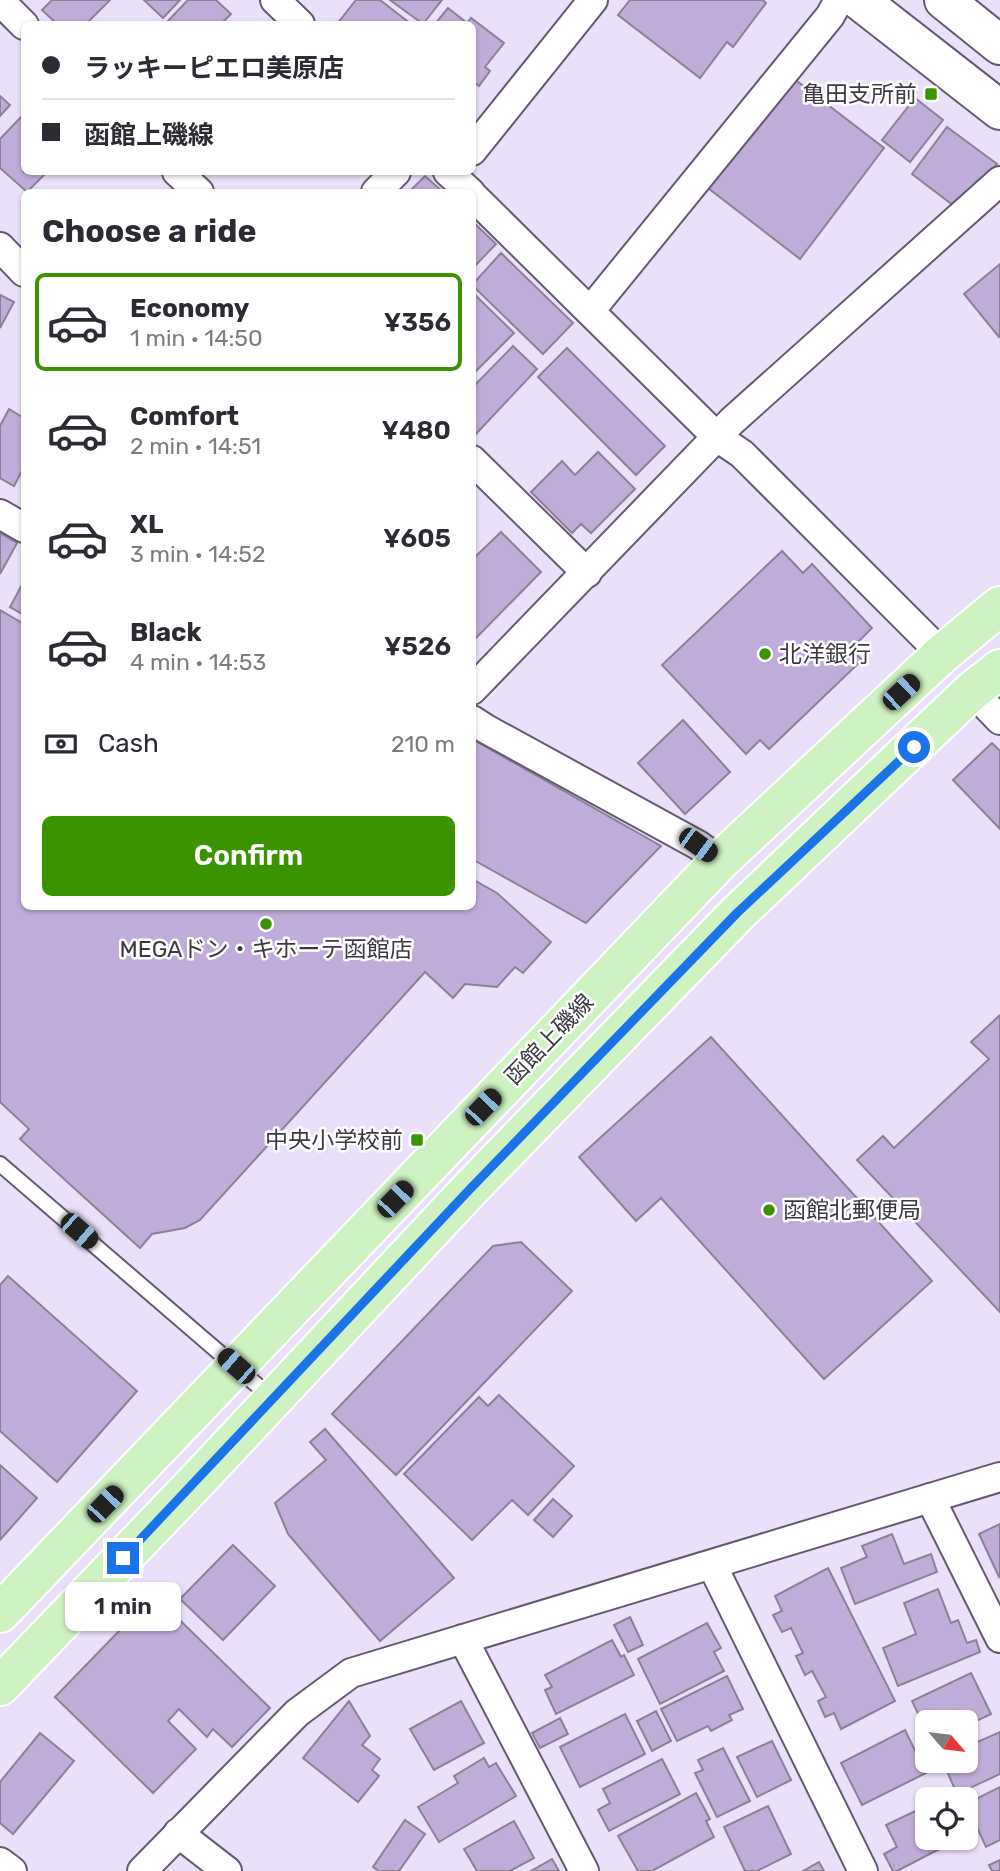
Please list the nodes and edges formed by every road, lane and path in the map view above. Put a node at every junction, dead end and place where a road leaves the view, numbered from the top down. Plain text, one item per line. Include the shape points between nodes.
1 (593, 0) edge
2 (839, 0) edge
3 (859, 0) edge
4 (944, 0) edge
5 (0, 1) edge
6 (21, 22) edge
7 (1000, 44) edge
8 (1000, 110) edge
9 (476, 146) edge
10 (180, 175) edge
11 (393, 175) edge
12 (453, 175) edge
13 (1000, 181) edge
14 (196, 189) edge
15 (379, 189) edge
16 (466, 189) edge
17 (476, 199) edge
18 (0, 247) edge
19 (21, 269) edge
20 (590, 311) junction
21 (717, 437) junction
22 (476, 464) edge
23 (0, 514) edge
24 (21, 526) edge
25 (587, 573) junction
26 (1000, 606) edge
27 (942, 654) junction
28 (986, 680) edge
29 (476, 686) edge
30 (1000, 720) edge
31 (476, 723) edge
32 (720, 861) junction
33 (500, 1124) junction
34 (0, 1164) edge
35 (236, 1366) junction
36 (273, 1399) junction
37 (1000, 1477) edge
38 (930, 1498) junction
39 (712, 1565) junction
40 (0, 1613) edge
41 (1000, 1638) edge
42 (463, 1639) junction
43 (0, 1686) edge
44 (177, 1833) junction
45 (0, 1862) edge
46 (12, 1871) edge
47 (142, 1871) edge
48 (227, 1871) edge
49 (584, 1871) edge
50 (863, 1871) edge

1 - 9 street
2 - 20 street
3 - 8 main road
4 - 7 main road
5 - 6 street
10 - 14 street
11 - 15 street
12 - 16 street
13 - 21 street
17 - 20 street
18 - 19 street
20 - 21 street
21 - 25 street
21 - 27 street via 742,454
22 - 25 street
23 - 24 street
25 - 29 street
26 - 27 main road, 函館上磯線
27 - 32 main road, 函館上磯線
28 - 30 street
28 - 33 main road, 函館上磯線 via 737,913
31 - 32 street
32 - 33 main road, 函館上磯線
33 - 35 main road, 函館上磯線
33 - 36 main road, 函館上磯線
34 - 35 lane
35 - 36 lane
35 - 40 main road, 函館上磯線
36 - 43 main road, 函館上磯線
37 - 38 street
38 - 39 street
38 - 41 street
39 - 42 street
39 - 50 street
42 - 44 street via 351,1673 297,1713
42 - 49 street
44 - 47 street
44 - 48 street
45 - 46 street

